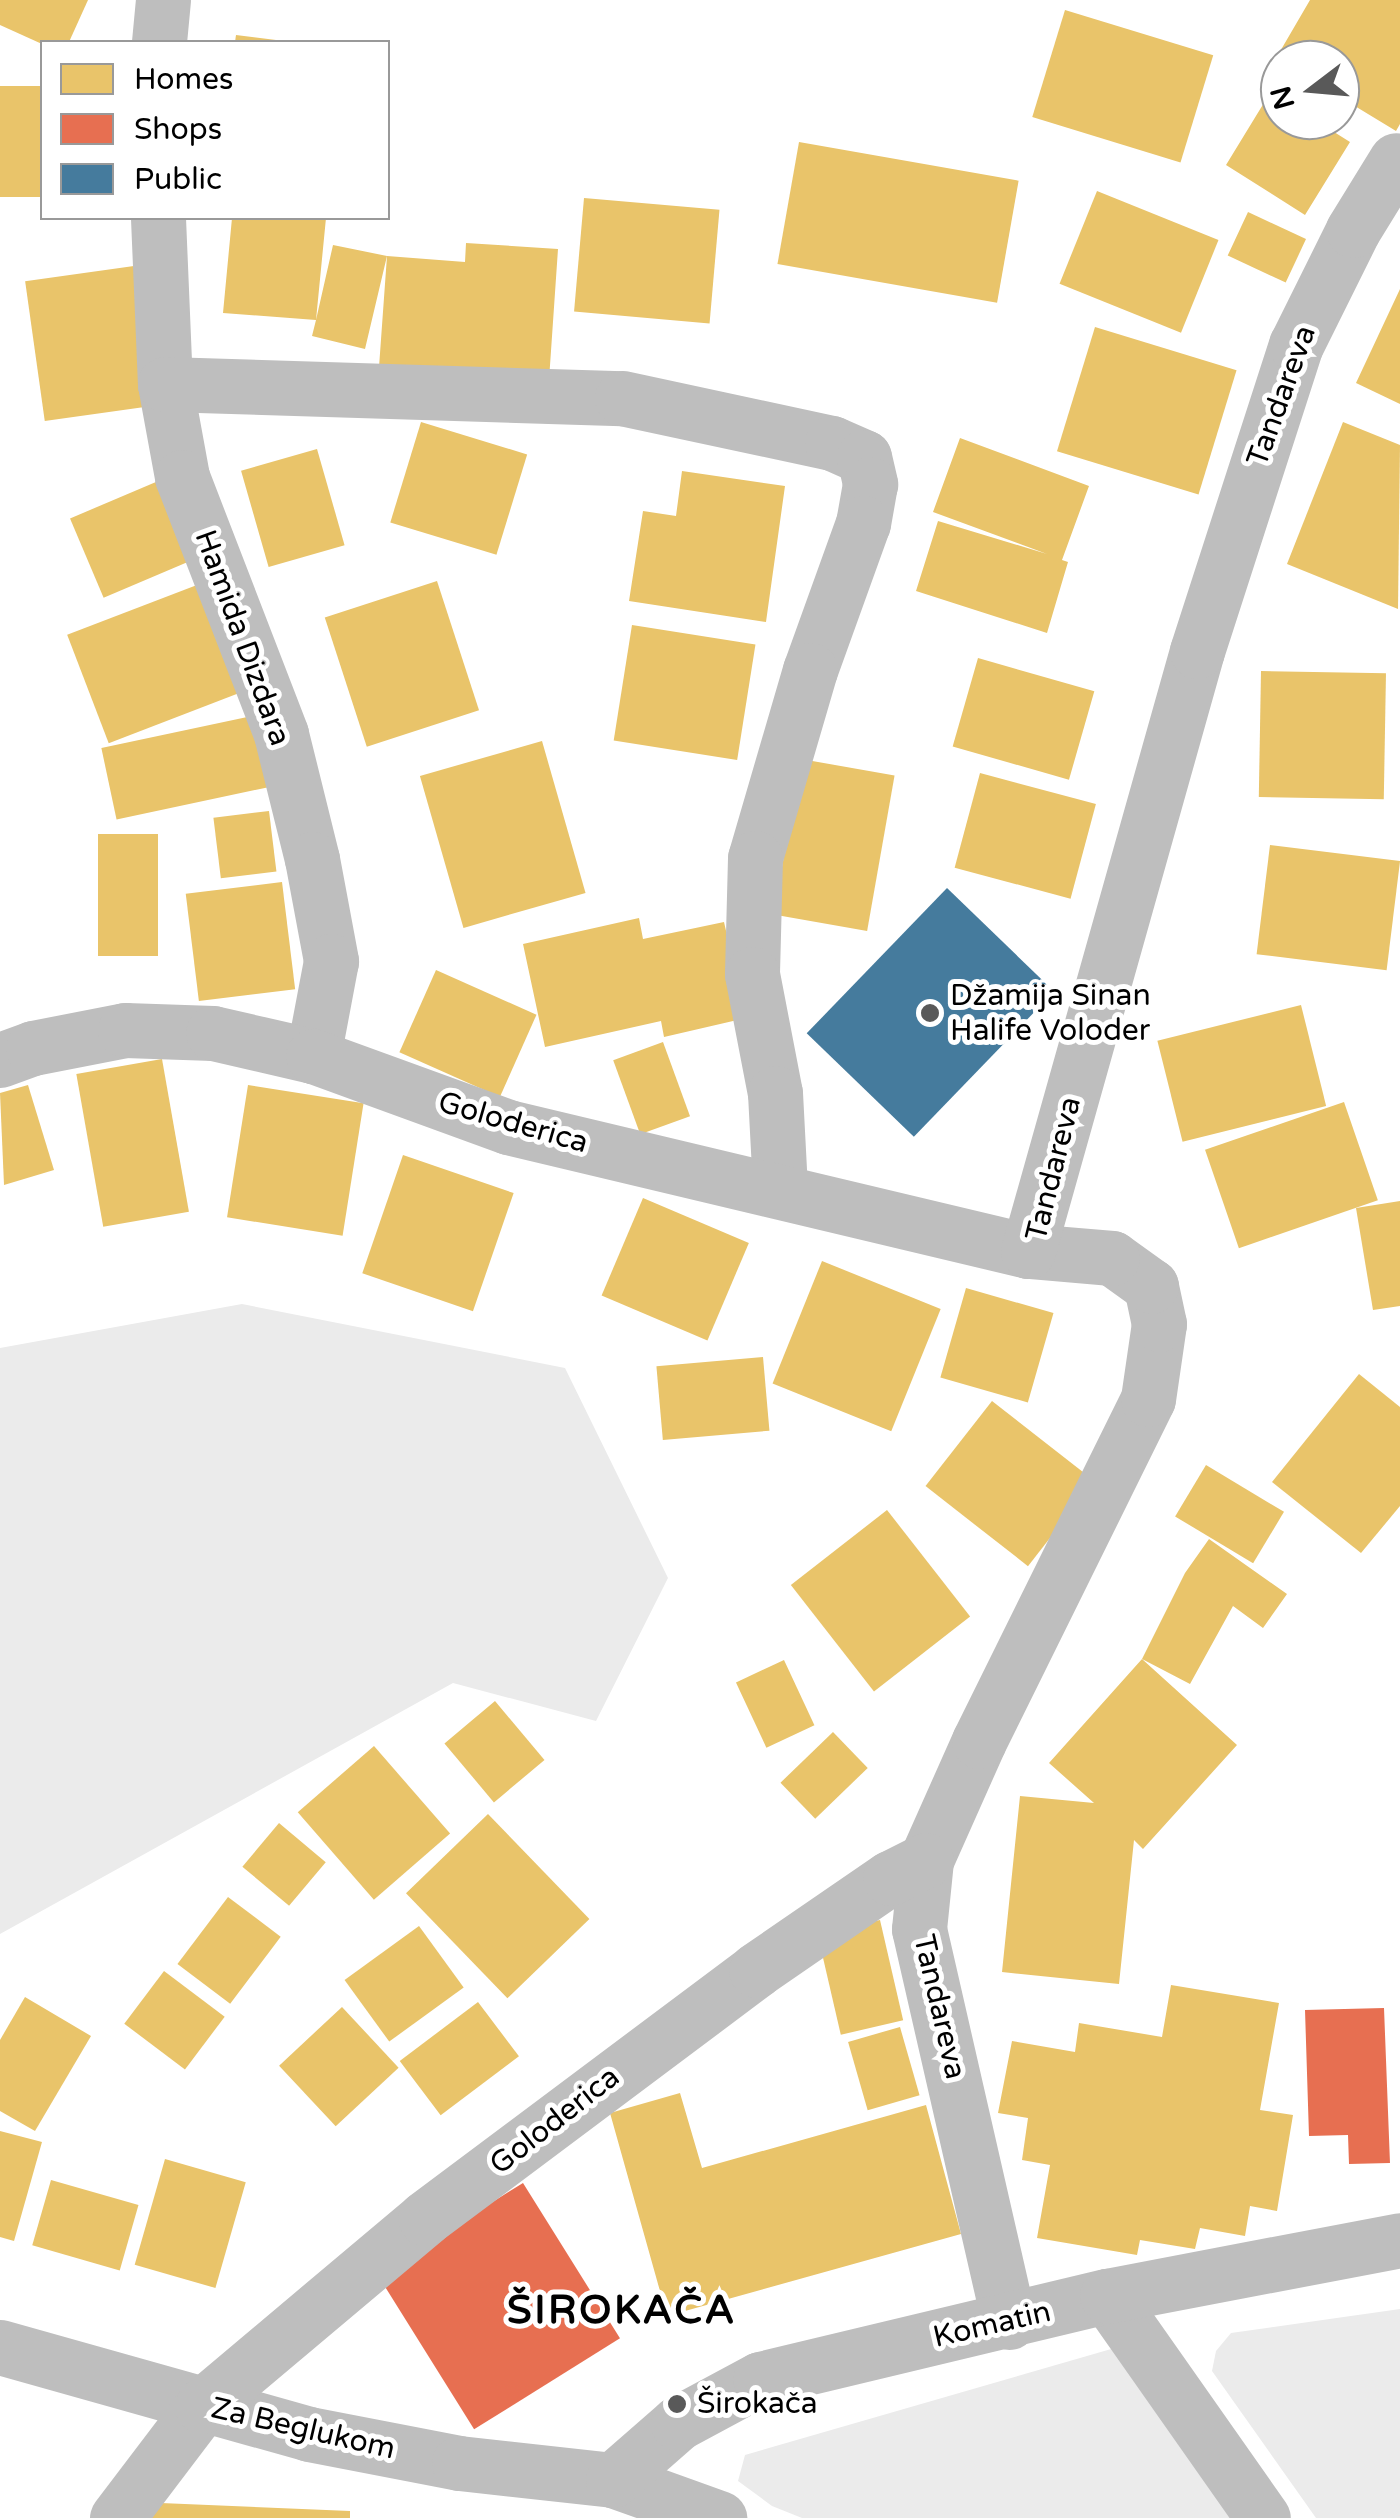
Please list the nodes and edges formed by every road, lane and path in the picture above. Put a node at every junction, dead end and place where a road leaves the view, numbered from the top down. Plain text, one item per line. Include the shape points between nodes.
1 (163, 0) edge
2 (159, 40) edge
3 (1396, 160) dead end
4 (158, 220) edge
5 (165, 384) junction
6 (313, 1056) junction
7 (0, 1060) edge
8 (780, 1190) junction
9 (1028, 1251) junction
10 (926, 1860) junction
11 (1400, 2240) edge
12 (1107, 2296) junction
13 (1009, 2322) junction
14 (0, 2346) edge
15 (202, 2406) junction
16 (612, 2480) junction
17 (117, 2518) edge
18 (719, 2518) edge
19 (1263, 2518) edge

1 - 2 street
3 - 9 street, Tandareva via 1296,345 1196,651
4 - 5 street, Hamida Dizdara
5 - 6 street, Hamida Dizdara via 182,477 281,734 312,859 330,962
5 - 8 street via 622,398 832,443 864,457 870,484 863,523 810,670 755,858 752,974 775,1092
6 - 7 street, Goloderica via 213,1033 125,1030
6 - 8 street, Goloderica via 508,1128
8 - 9 street, Goloderica
9 - 10 street, Tandareva via 1112,1258 1151,1286 1159,1324 1148,1399
10 - 13 street, Tandareva via 919,1929
10 - 15 street, Goloderica via 890,1878 631,2062 425,2218
11 - 12 street, Komatin
12 - 13 street, Komatin
12 - 19 street
13 - 16 street, Komatin via 760,2379 678,2423
14 - 15 street, Za Beglukom
15 - 16 street, Za Beglukom via 459,2462
15 - 17 street, Goloderica
16 - 18 street, Za Beglukom

